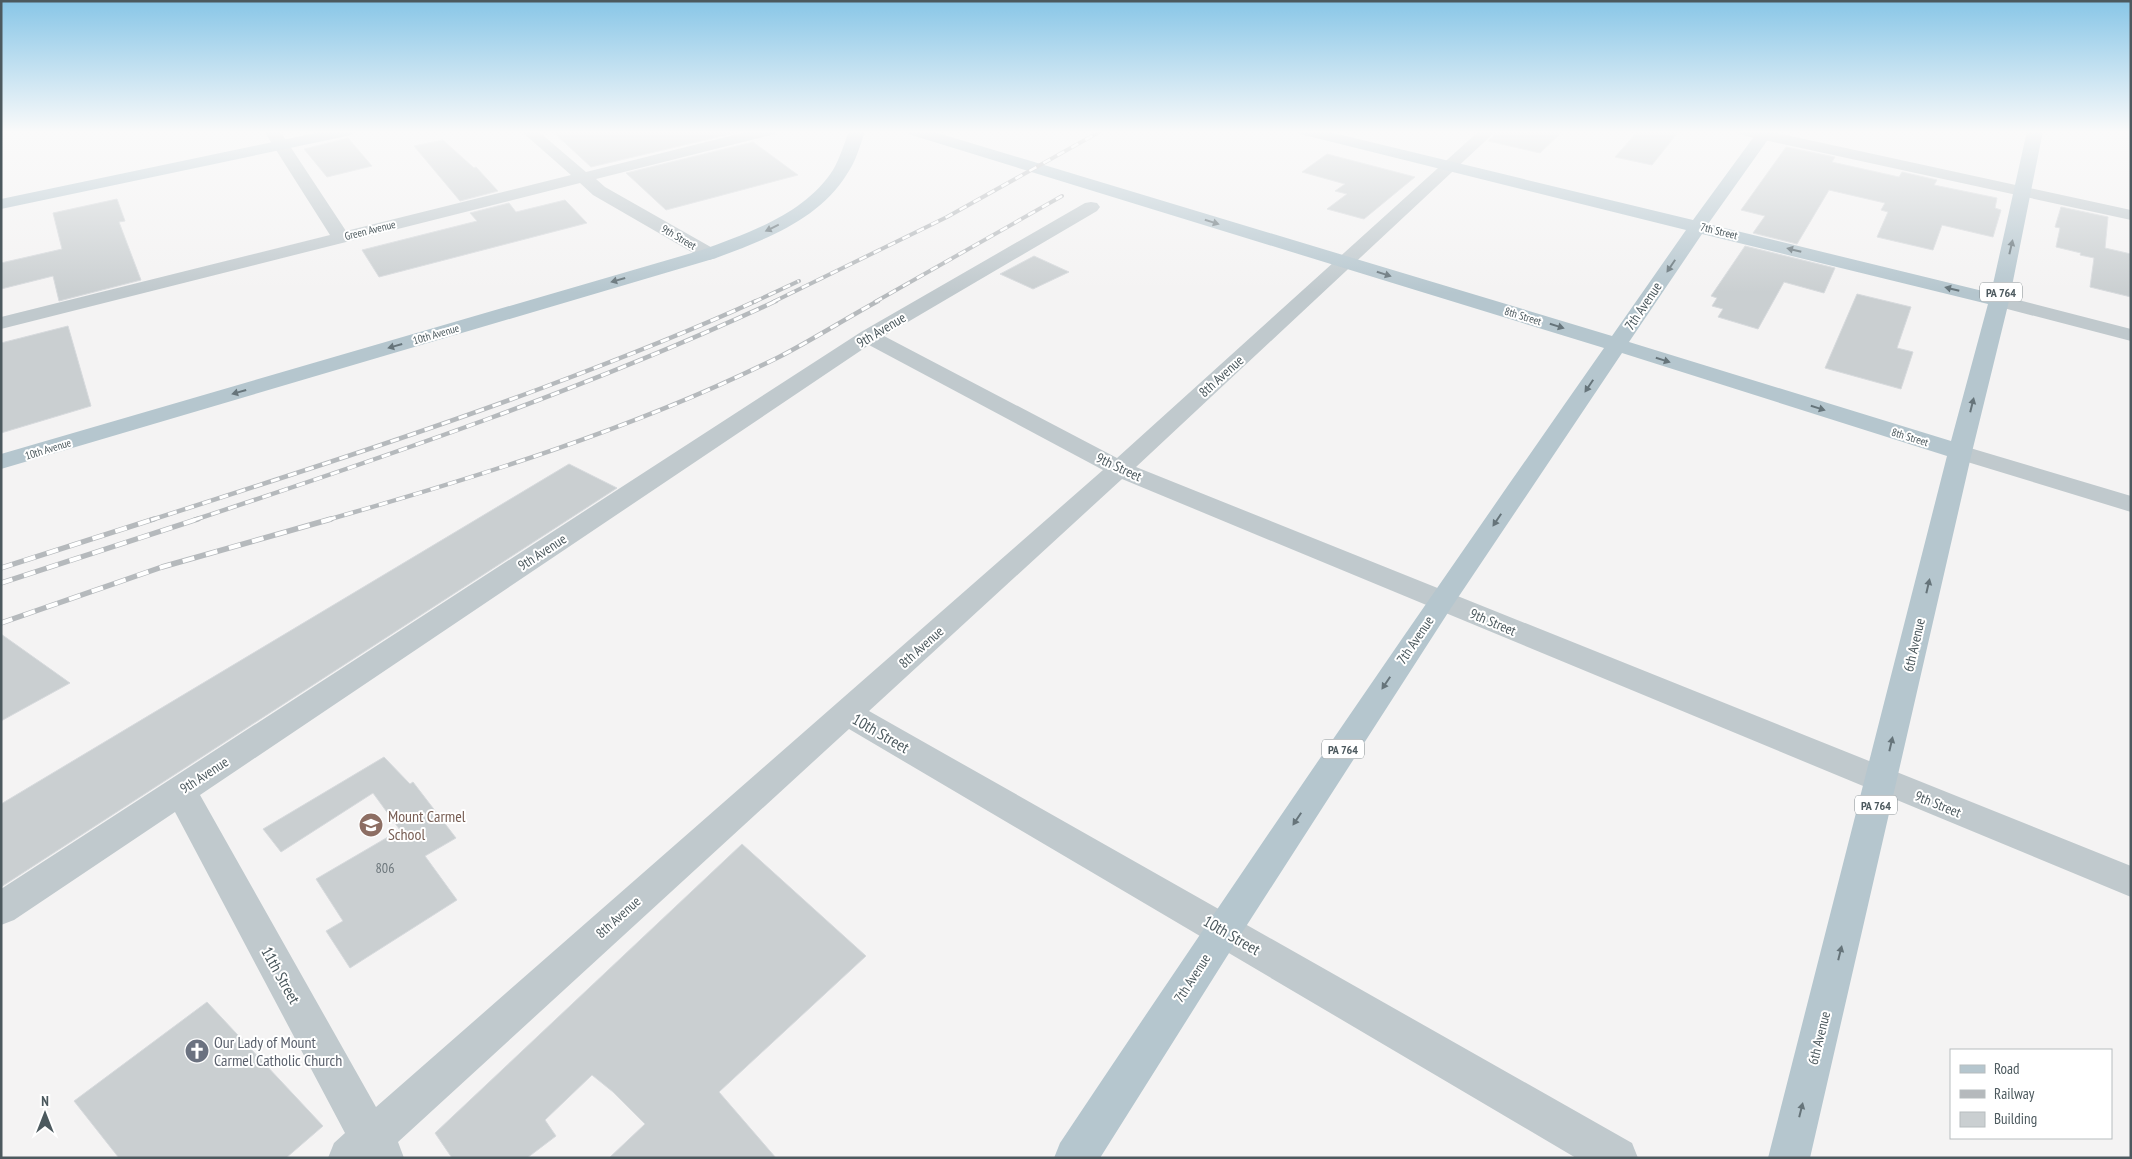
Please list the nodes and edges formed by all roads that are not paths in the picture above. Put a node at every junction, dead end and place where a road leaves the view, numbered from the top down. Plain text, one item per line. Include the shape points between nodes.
1 (80, 185) edge
2 (307, 185) edge
3 (550, 185) edge
4 (592, 185) edge
5 (829, 185) edge
6 (1092, 185) edge
7 (1429, 185) edge
8 (1529, 185) edge
9 (1727, 185) edge
10 (1997, 185) edge
11 (2024, 185) edge
12 (2023, 191) junction
13 (1, 204) edge
14 (1091, 207) dead end
15 (2131, 215) edge
16 (1698, 226) junction
17 (341, 237) junction
18 (709, 254) junction
19 (1999, 301) junction
20 (1, 323) edge
21 (2131, 335) edge
22 (868, 336) junction
23 (1616, 345) junction
24 (1960, 452) junction
25 (1, 462) edge
26 (1119, 469) junction
27 (2131, 504) edge
28 (1441, 601) junction
29 (847, 713) junction
30 (1882, 781) junction
31 (181, 791) junction
32 (2131, 882) edge
33 (1, 909) edge
34 (1223, 930) junction
35 (367, 1151) edge
36 (1075, 1158) edge
37 (1617, 1158) edge
38 (1790, 1158) edge

1 - 13 main road
2 - 17 street
3 - 17 street, Green Avenue
4 - 18 street, 9th Street
5 -> 18 main road, 10th Avenue via 787,220
6 -> 23 main road, 8th Street
7 - 26 street, 8th Avenue
8 - 16 main road, 7th Street
9 - 16 main road, 7th Avenue / PA 764
10 - 12 street
11 - 12 main road, 6th Avenue / PA 764
12 - 15 street
19 -> 12 main road, 6th Avenue / PA 764
14 - 22 street, 9th Avenue
19 -> 16 main road, 7th Street
16 -> 23 main road, 7th Avenue / PA 764
17 - 20 street, Green Avenue
18 -> 25 main road, 10th Avenue
19 - 21 street, 7th Street
24 -> 19 main road, 6th Avenue / PA 764
22 - 26 street, 9th Street
22 - 31 street, 9th Avenue
23 -> 24 main road, 8th Street
23 -> 28 main road, 7th Avenue / PA 764
24 - 27 street, 8th Street
30 -> 24 main road, 6th Avenue / PA 764
26 - 28 street, 9th Street
26 - 29 street, 8th Avenue
28 - 30 street, 9th Street
28 -> 34 main road, 7th Avenue / PA 764
29 - 34 street, 10th Street
29 - 35 street, 8th Avenue
30 - 32 street, 9th Street
38 -> 30 main road, 6th Avenue / PA 764
31 - 33 street, 9th Avenue
31 - 35 street, 11th Street
34 - 36 main road, 7th Avenue / PA 764
34 - 37 street, 10th Street

